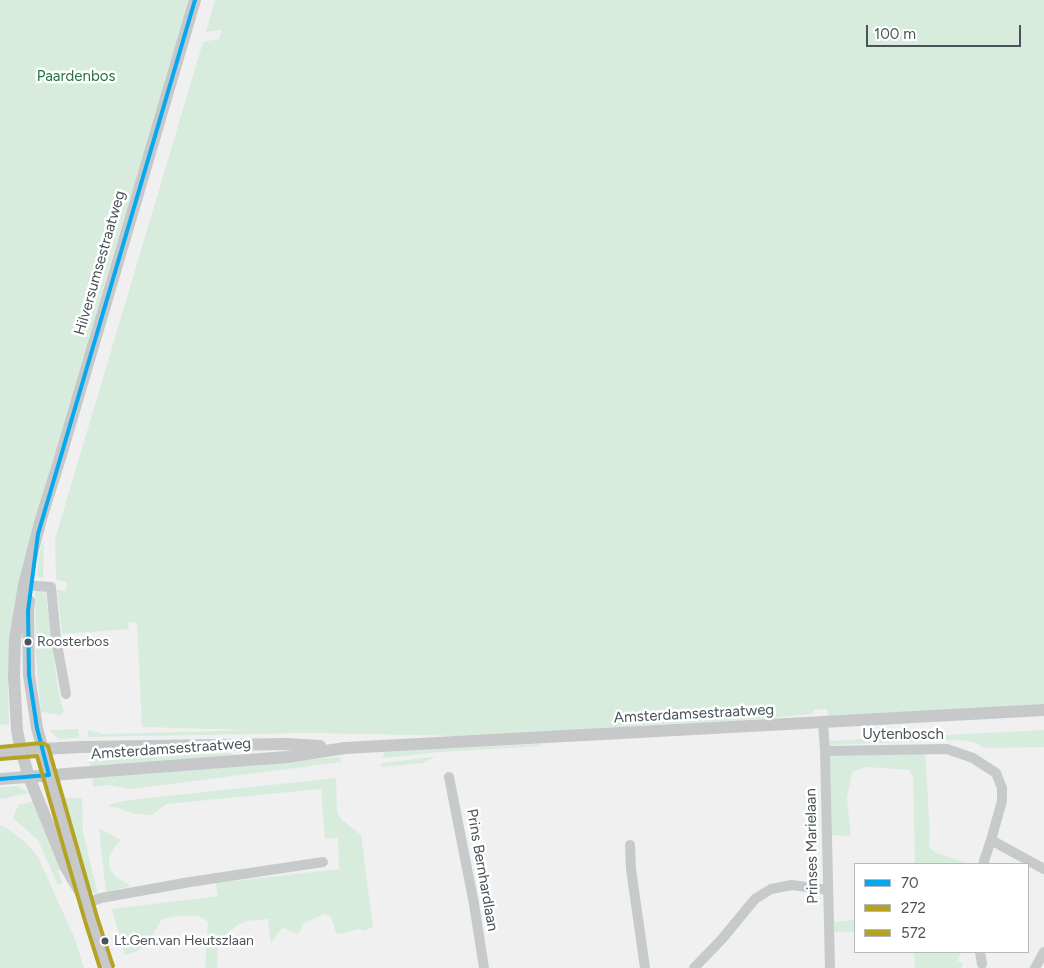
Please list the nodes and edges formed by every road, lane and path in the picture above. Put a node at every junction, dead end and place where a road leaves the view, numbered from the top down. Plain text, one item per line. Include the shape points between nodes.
1 (195, 0) edge
2 (27, 585) junction
3 (66, 694) dead end
4 (1044, 710) edge
5 (823, 723) junction
6 (345, 748) junction
7 (42, 749) junction
8 (21, 750) junction
9 (825, 751) junction
10 (0, 753) edge
11 (49, 775) junction
12 (28, 777) junction
13 (449, 777) dead end
14 (0, 779) edge
15 (991, 840) junction
16 (630, 845) dead end
17 (323, 862) dead end
18 (983, 863) edge
19 (1044, 869) edge
20 (828, 890) junction
21 (86, 902) junction
22 (1044, 952) edge
23 (980, 953) edge
24 (982, 964) dead end
25 (107, 968) edge
26 (484, 968) edge
27 (645, 968) edge
28 (694, 968) edge
29 (830, 968) edge
30 (1035, 968) edge

1 - 2 main road, Hilversumsestraatweg via 38,534
2 - 3 street via 51,587
2 - 7 main road, Hilversumsestraatweg via 29,675
2 - 8 main road, Hilversumsestraatweg via 15,639 14,676
4 - 5 main road, Amsterdamsestraatweg
5 - 6 main road, Amsterdamsestraatweg
5 - 9 street, Prinses Marielaan
6 - 7 main road, Amsterdamsestraatweg via 286,744
6 - 11 main road, Amsterdamsestraatweg via 287,757
7 - 8 main road, Amsterdamsestraatweg
7 - 11 main road, Hilversumsestraatweg
8 - 10 main road, Amsterdamsestraatweg
8 - 12 main road, Hilversumsestraatweg
9 - 15 street, Uytenbosch via 947,749 973,758 996,773 1002,788
9 - 20 street, Prinses Marielaan
11 - 12 main road, Amsterdamsestraatweg
11 - 21 main road, Hilversumsestraatweg
12 - 14 main road, Amsterdamsestraatweg
12 - 21 main road, Hilversumsestraatweg via 66,868
13 - 26 street, Prins Bernhardlaan
15 - 18 street, Uytenbosch
15 - 19 street
16 - 27 street
17 - 21 street
20 - 28 street via 792,885 771,889 755,899
20 - 29 street, Prinses Marielaan
21 - 25 main road
22 - 30 street
23 - 24 street

